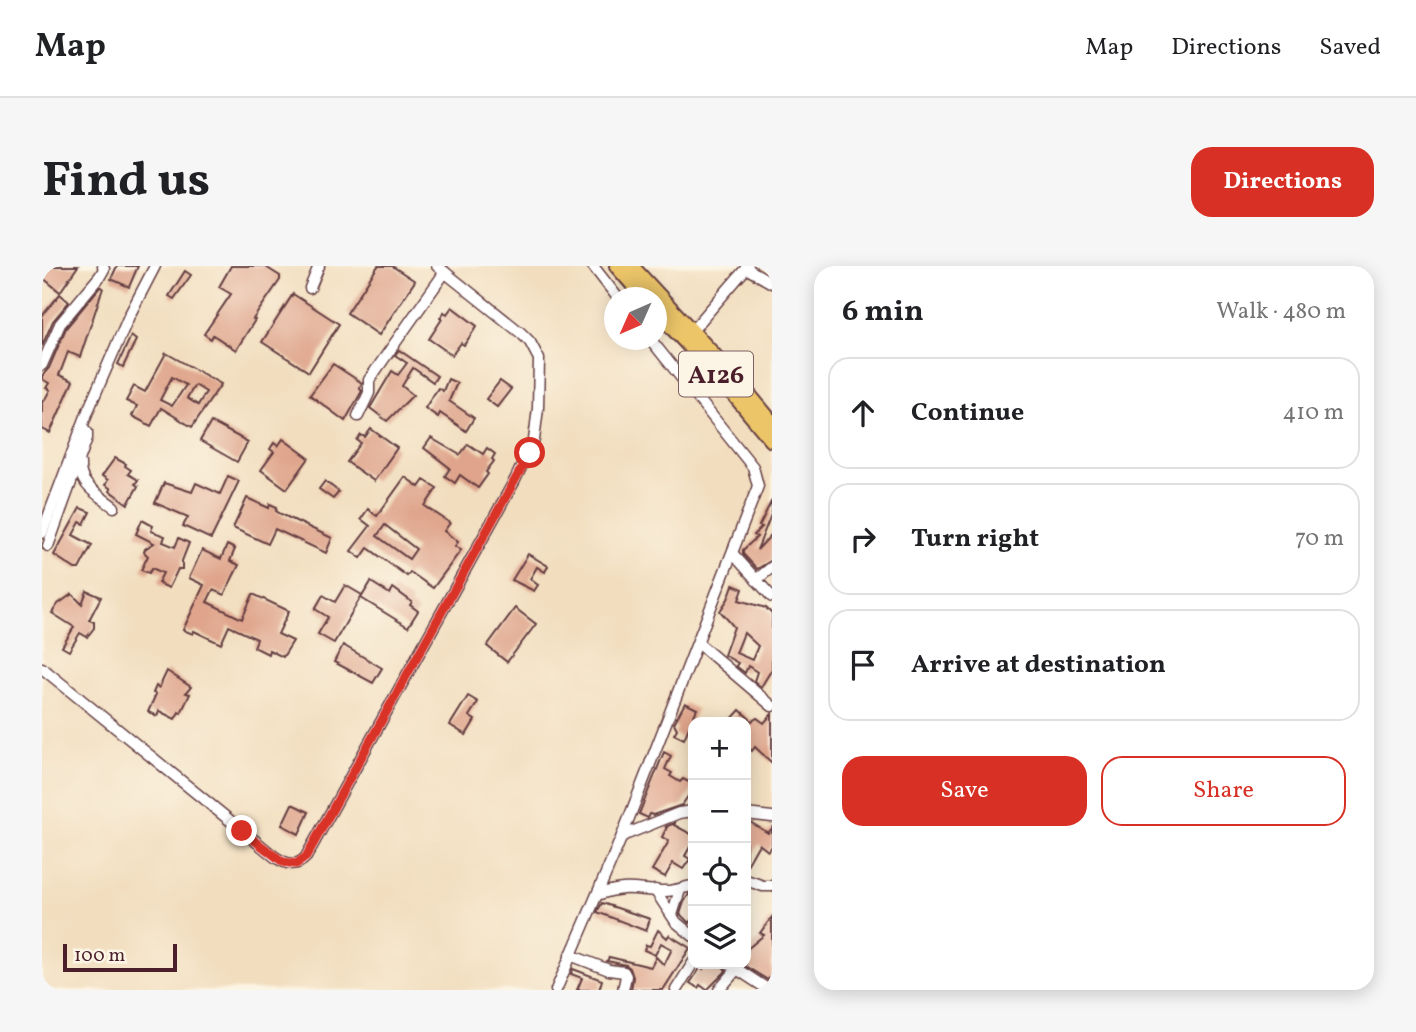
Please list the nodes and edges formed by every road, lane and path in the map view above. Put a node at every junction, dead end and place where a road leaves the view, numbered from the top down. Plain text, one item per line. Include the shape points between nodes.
1 (103, 266) edge
2 (155, 266) edge
3 (319, 266) edge
4 (593, 266) edge
5 (617, 266) edge
6 (631, 266) edge
7 (747, 267) edge
8 (441, 269) edge
9 (772, 283) edge
10 (609, 287) edge
11 (635, 287) edge
12 (310, 288) dead end
13 (667, 322) edge
14 (691, 332) junction
15 (659, 350) edge
16 (42, 365) edge
17 (358, 416) dead end
18 (772, 423) edge
19 (82, 426) junction
20 (772, 440) edge
21 (80, 459) junction
22 (114, 507) dead end
23 (42, 533) edge
24 (48, 546) dead end
25 (733, 554) junction
26 (772, 567) edge
27 (756, 580) junction
28 (772, 597) edge
29 (698, 643) junction
30 (42, 668) edge
31 (770, 700) edge
32 (688, 812) edge
33 (751, 815) edge
34 (772, 817) edge
35 (622, 836) junction
36 (751, 882) edge
37 (772, 886) edge
38 (688, 888) edge
39 (655, 890) junction
40 (680, 890) junction
41 (597, 895) junction
42 (672, 915) junction
43 (688, 932) edge
44 (570, 955) junction
45 (689, 969) edge
46 (732, 969) edge
47 (736, 969) edge
48 (766, 988) edge
49 (556, 990) edge
50 (623, 990) edge
51 (676, 990) edge
52 (719, 990) edge

1 - 16 street via 100,276 60,324
2 - 19 street
3 - 12 street
4 - 10 street
5 - 11 highway
6 - 14 highway, A126
7 - 9 street
7 - 14 street
8 - 17 street via 369,380 369,393
8 - 30 street via 521,332 535,350 540,375 534,440 301,862 290,864 275,857
13 - 20 highway, A126
14 - 18 highway, A126
15 - 25 street via 753,467 758,486
19 - 21 street via 88,434
19 - 23 street
21 - 22 street via 79,471 86,485
21 - 24 street
25 - 27 street
25 - 29 street
26 - 27 street
27 - 28 street
29 - 31 street
29 - 35 street
32 - 35 street
33 - 34 street
35 - 41 street
36 - 37 street
38 - 40 street
39 - 40 street
39 - 41 street via 623,887
39 - 42 street
40 - 42 street
41 - 44 street
42 - 43 street
44 - 49 street
44 - 50 street via 624,972
45 - 51 street
46 - 52 street
47 - 48 street

